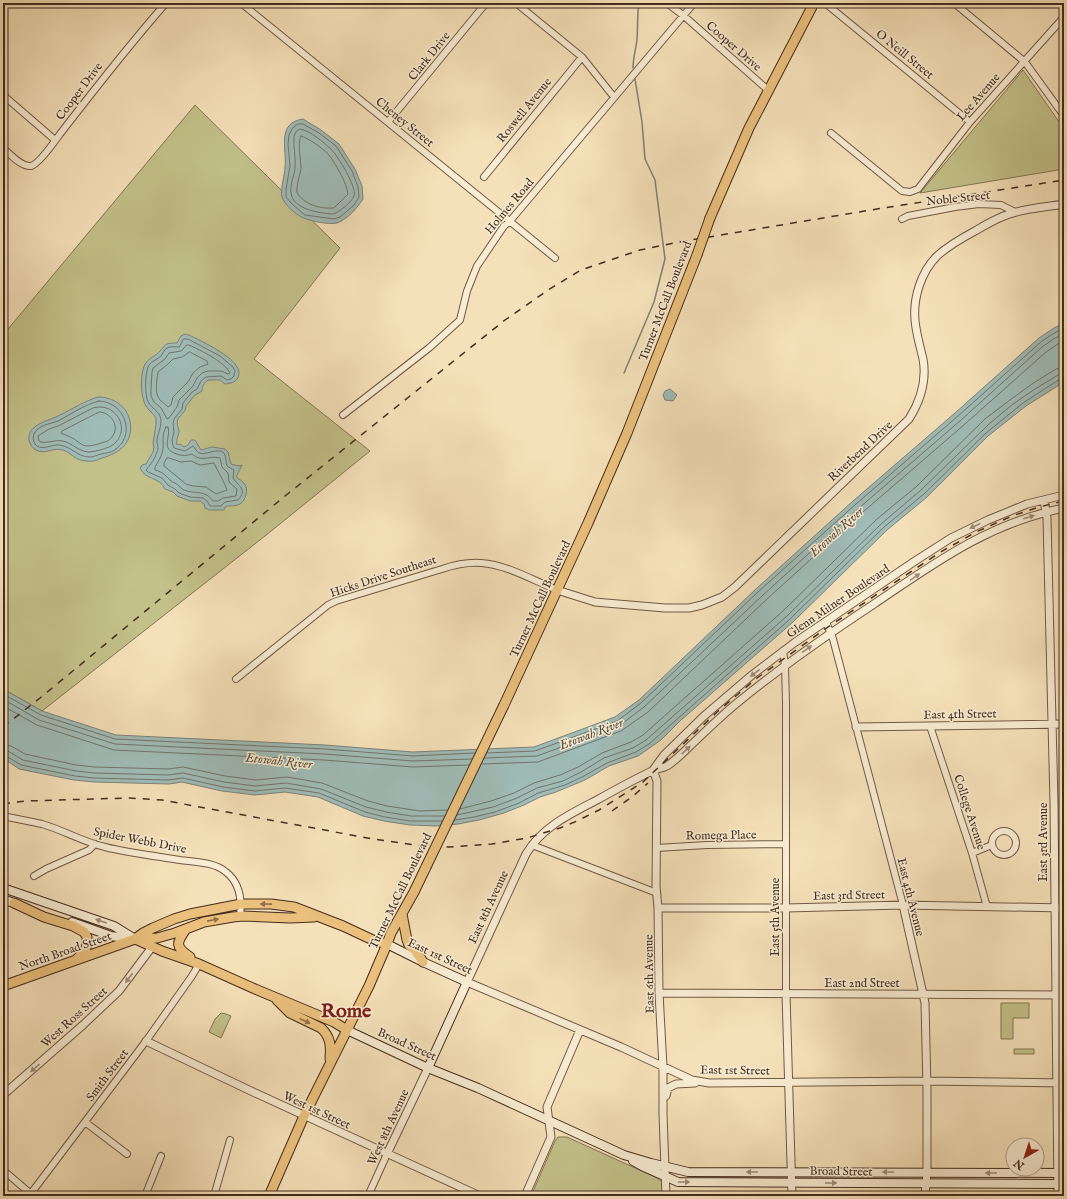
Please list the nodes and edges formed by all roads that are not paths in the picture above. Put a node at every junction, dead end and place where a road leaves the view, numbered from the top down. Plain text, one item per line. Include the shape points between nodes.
1 (166, 3) edge
2 (241, 3) edge
3 (486, 3) edge
4 (516, 3) edge
5 (668, 3) edge
6 (694, 3) edge
7 (814, 3) edge
8 (825, 3) edge
9 (954, 3) edge
10 (684, 16) junction
11 (1064, 17) edge
12 (582, 57) junction
13 (1025, 62) junction
14 (768, 90) junction
15 (3, 95) edge
16 (614, 97) junction
17 (1061, 108) edge
18 (1064, 116) edge
19 (388, 122) junction
20 (970, 122) junction
21 (831, 133) dead end
22 (56, 140) junction
23 (3, 148) edge
24 (484, 177) dead end
25 (910, 192) joint
26 (1064, 204) edge
27 (1015, 212) junction
28 (902, 219) dead end
29 (510, 221) junction
30 (555, 258) dead end
31 (343, 415) dead end
32 (1064, 495) edge
33 (1044, 500) junction
34 (1064, 508) edge
35 (1046, 512) junction
36 (556, 590) junction
37 (826, 622) junction
38 (830, 633) junction
39 (783, 652) junction
40 (785, 665) junction
41 (236, 679) dead end
42 (1052, 724) junction
43 (1064, 724) edge
44 (930, 726) junction
45 (856, 727) junction
46 (653, 770) junction
47 (3, 816) edge
48 (95, 844) junction
49 (532, 844) junction
50 (786, 844) junction
51 (992, 845) junction
52 (656, 848) junction
53 (972, 853) junction
54 (34, 876) dead end
55 (3, 888) edge
56 (657, 893) junction
57 (3, 899) edge
58 (14, 903) junction
59 (241, 904) junction
60 (903, 905) junction
61 (987, 907) junction
62 (658, 908) junction
63 (786, 908) junction
64 (1055, 908) junction
65 (1064, 908) edge
66 (402, 914) junction
67 (240, 916) junction
68 (317, 917) junction
69 (186, 929) junction
70 (135, 939) junction
71 (388, 944) junction
72 (152, 947) junction
73 (77, 960) junction
74 (422, 962) junction
75 (199, 964) junction
76 (467, 982) junction
77 (3, 986) edge
78 (660, 993) junction
79 (786, 994) junction
80 (924, 995) junction
81 (1056, 995) junction
82 (1064, 995) edge
83 (275, 997) junction
84 (347, 1030) junction
85 (580, 1030) junction
86 (146, 1042) junction
87 (329, 1065) junction
88 (663, 1067) junction
89 (428, 1068) junction
90 (927, 1081) junction
91 (699, 1082) junction
92 (789, 1082) junction
93 (1060, 1083) edge
94 (3, 1096) edge
95 (663, 1114) junction
96 (304, 1116) junction
97 (548, 1120) junction
98 (85, 1122) junction
99 (230, 1140) dead end
100 (127, 1154) dead end
101 (387, 1154) junction
102 (624, 1155) junction
103 (162, 1156) dead end
104 (666, 1167) junction
105 (3, 1170) edge
106 (927, 1172) junction
107 (791, 1173) junction
108 (1061, 1173) edge
109 (666, 1177) junction
110 (792, 1183) junction
111 (926, 1184) junction
112 (1061, 1184) edge
113 (30, 1195) edge
114 (145, 1196) edge
115 (214, 1196) edge
116 (269, 1196) edge
117 (368, 1196) edge
118 (480, 1196) edge
119 (525, 1196) edge
120 (666, 1196) edge
121 (792, 1196) edge
122 (925, 1196) edge
123 (1058, 1196) edge

1 - 22 street, Cooper Drive via 103,77
2 - 19 street, Cheney Street
3 - 19 street, Clark Drive
4 - 12 street
5 - 10 street, Cooper Drive
6 - 10 street, Holmes Road
7 - 14 main road, Turner McCall Boulevard
8 - 20 street, O Neill Street
9 - 13 street
10 - 14 street, Cooper Drive
10 - 16 street, Holmes Road
11 - 13 street, Lee Avenue
12 - 16 street
12 - 24 street, Roswell Avenue
13 - 17 street
13 - 20 street, Lee Avenue
14 - 36 main road, Turner McCall Boulevard, bridge via 710,218 627,433
15 - 22 street
16 - 29 street, Holmes Road
17 - 18 street
19 - 29 street, Cheney Street
20 - 25 street, Lee Avenue via 918,189
21 - 25 street, Noble Street via 902,191
22 - 23 street, Cooper Drive via 30,166 21,164
26 - 27 street, Riverbend Drive
27 - 28 street, Noble Street via 1001,205 979,204
27 - 36 street, Riverbend Drive via 960,240 938,256 925,273 917,296 915,319 925,377 916,409 909,419 736,586 722,597 689,608 595,602
29 - 30 street, Cheney Street
29 - 31 street, Holmes Road via 477,266 467,291 460,320 429,348
32 - 33 street, Glenn Milner Boulevard
33 - 35 street, East 3rd Avenue
33 -> 37 street, Glenn Milner Boulevard via 1007,512 951,538
34 - 35 street, Glenn Milner Boulevard
38 -> 35 street, Glenn Milner Boulevard via 960,547 1006,525
35 - 42 street, East 3rd Avenue
36 - 41 street, Hicks Drive Southeast via 500,566 480,563 458,564 328,605
36 - 66 main road, Turner McCall Boulevard, bridge via 504,705
37 - 38 street, East 4th Avenue
37 - 39 street, Glenn Milner Boulevard
40 -> 38 street, Glenn Milner Boulevard
38 - 45 street, East 4th Avenue
39 - 40 street, East 5th Avenue
39 -> 46 street, Glenn Milner Boulevard via 735,688 704,716 664,755
46 -> 40 street, Glenn Milner Boulevard via 666,767 732,707
40 - 50 street, East 5th Avenue
42 - 43 street, East 4th Street
42 - 44 street, East 4th Street
42 - 64 street, East 3rd Avenue
44 - 45 street, East 4th Street
44 - 53 street, College Avenue
45 - 60 street, East 4th Avenue
46 - 49 street, Glenn Milner Boulevard via 551,826
46 - 52 street, East 6th Avenue via 657,781
47 - 48 street, Spider Webb Drive via 42,824
48 - 54 street via 89,850 46,868
48 - 59 street, Spider Webb Drive via 221,868 236,884
49 - 56 street
49 - 76 street, East 8th Avenue
50 - 52 street, Romega Place
50 - 63 street, East 5th Avenue
51 - 51 street via 998,853 1006,854 1013,851 1015,837 1010,832 1002,831 995,834
51 - 53 street
52 - 56 street, East 6th Avenue
53 - 61 street, College Avenue
70 -> 55 main road via 114,926
56 - 62 street, East 6th Avenue
57 - 58 main road
58 - 70 main road via 110,936
58 - 73 main road via 84,932 88,942
59 - 67 street, Spider Webb Drive
68 -> 59 main road via 294,907
59 - 70 main road via 174,919
60 - 61 street, East 3rd Street
60 - 63 street, East 3rd Street
60 - 80 street, East 4th Avenue
61 - 64 street, East 3rd Street
62 - 63 street, East 3rd Street
62 - 78 street, East 6th Avenue
63 - 79 street, East 5th Avenue
64 - 65 street, East 3rd Street
64 - 81 street, East 3rd Avenue
66 - 71 main road, Turner McCall Boulevard
66 - 74 main road via 407,940
67 - 68 main road
69 -> 67 main road via 204,922
68 - 71 main road
69 - 70 main road via 157,938
69 - 75 main road via 178,947
70 - 72 main road, Broad Street
70 - 73 main road, North Broad Street
71 - 74 main road, East 1st Street
71 - 84 main road, Turner McCall Boulevard
72 - 75 main road, Broad Street
72 -> 94 street, West Ross Street via 119,992
73 - 77 main road, North Broad Street
74 - 76 main road, East 1st Street
75 - 83 main road, Broad Street
75 - 86 street, Smith Street
76 - 85 street, East 1st Street
76 - 89 main road, East 8th Avenue
78 - 79 street, East 2nd Street
78 - 88 street, East 6th Avenue
79 - 80 street, East 2nd Street
79 - 92 street, East 5th Avenue
80 - 81 street, East 2nd Street
80 - 90 street, East 4th Avenue
81 - 82 street, East 2nd Street
81 - 93 street, East 3rd Avenue
83 - 84 main road, Broad Street
83 -> 87 main road via 290,1013 325,1032 331,1047
84 - 87 main road, Turner McCall Boulevard
84 - 89 main road, Broad Street
85 - 88 street, East 1st Street
85 - 97 street via 547,1107
86 - 96 street, West 1st Street
86 - 98 street, Smith Street
87 - 96 main road, Turner McCall Boulevard
88 - 91 street, East 1st Street
88 - 95 street, East 6th Avenue
89 - 97 main road, Broad Street
89 - 101 street, West 8th Avenue
90 - 92 street, East 1st Street
90 - 93 street, East 1st Street
90 - 106 street, East 4th Avenue
91 - 92 street, East 1st Street
91 - 95 street via 676,1084 668,1088
92 - 107 street, East 5th Avenue
93 - 108 street, East 3rd Avenue
95 - 104 street, East 6th Avenue
96 - 101 street, West 1st Street
96 - 116 main road, Turner McCall Boulevard
97 - 102 main road, Broad Street
97 - 119 street via 551,1137
98 - 100 street
98 - 113 street, Smith Street
99 - 115 street
101 - 117 street, West 8th Avenue
101 - 118 street, West 1st Street
102 - 104 main road, Broad Street
102 - 109 main road, Broad Street
103 - 114 street
107 -> 104 main road, Broad Street via 688,1172
104 - 109 street, East 6th Avenue
105 - 113 street
106 -> 107 main road, Broad Street
108 -> 106 main road, Broad Street
106 - 111 street, East 4th Avenue
107 - 110 street, East 5th Avenue
108 - 112 street, East 3rd Avenue
109 -> 110 main road, Broad Street via 678,1182
109 - 120 street, East 6th Avenue
110 -> 111 main road, Broad Street
110 - 121 street, East 5th Avenue
111 - 112 main road, Broad Street
111 - 122 street, East 4th Avenue
112 - 123 street, East 3rd Avenue

